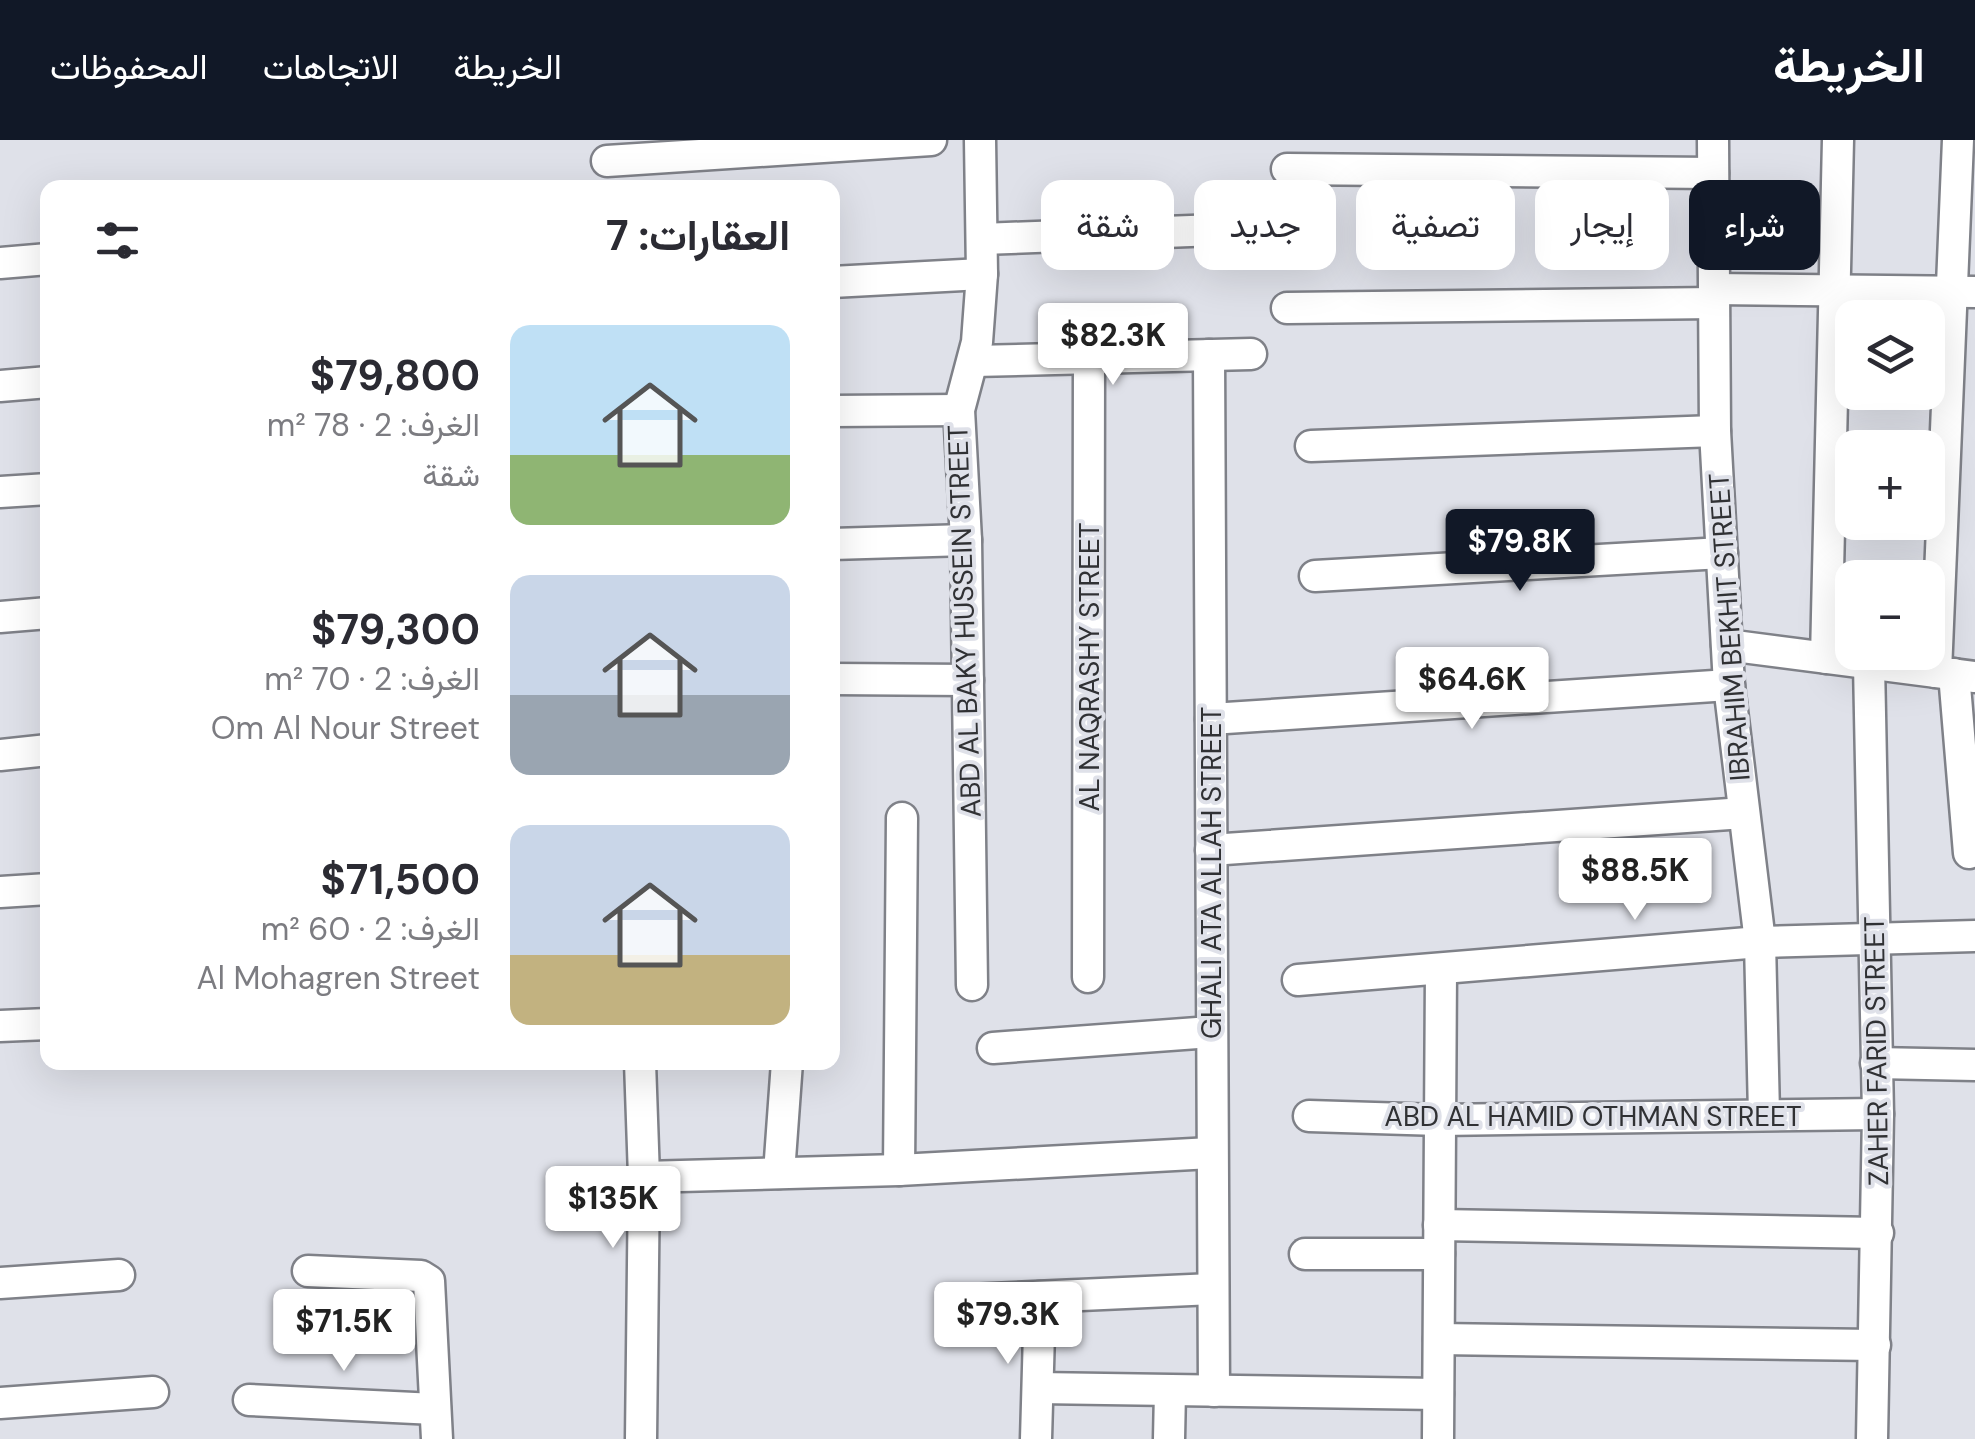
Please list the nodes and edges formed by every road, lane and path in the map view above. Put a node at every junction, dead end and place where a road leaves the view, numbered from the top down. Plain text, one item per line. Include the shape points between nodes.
1 (932, 140) edge
2 (980, 140) edge
3 (1713, 140) edge
4 (1838, 140) edge
5 (1958, 140) edge
6 (607, 163) edge
7 (1287, 169) dead end
8 (1713, 174) junction
9 (1194, 231) edge
10 (982, 240) junction
11 (40, 260) edge
12 (0, 263) edge
13 (982, 274) junction
14 (840, 282) edge
15 (1835, 291) junction
16 (1963, 292) edge
17 (1714, 296) junction
18 (1287, 308) dead end
19 (1252, 354) dead end
20 (1208, 355) junction
21 (1089, 358) junction
22 (974, 361) junction
23 (40, 383) edge
24 (0, 386) edge
25 (959, 410) junction
26 (840, 411) edge
27 (1715, 431) junction
28 (1311, 446) dead end
29 (40, 490) edge
30 (0, 492) edge
31 (966, 540) junction
32 (840, 544) edge
33 (1722, 553) junction
34 (1315, 576) dead end
35 (40, 614) edge
36 (0, 617) edge
37 (1727, 645) junction
38 (1826, 658) junction
39 (1835, 659) edge
40 (1869, 670) edge
41 (1921, 670) edge
42 (1955, 674) edge
43 (840, 679) edge
44 (968, 680) junction
45 (1729, 685) junction
46 (1211, 719) junction
47 (40, 751) edge
48 (0, 755) edge
49 (1744, 813) junction
50 (902, 818) dead end
51 (1211, 850) junction
52 (1969, 852) dead end
53 (40, 890) edge
54 (0, 892) edge
55 (1975, 936) edge
56 (1874, 938) junction
57 (1760, 942) junction
58 (1441, 970) junction
59 (1088, 976) dead end
60 (1298, 980) dead end
61 (972, 985) dead end
62 (40, 1024) edge
63 (0, 1026) edge
64 (1211, 1032) junction
65 (993, 1048) dead end
66 (1876, 1063) junction
67 (1975, 1065) edge
68 (640, 1070) edge
69 (786, 1070) edge
70 (1764, 1114) junction
71 (1878, 1114) junction
72 (1309, 1116) dead end
73 (1440, 1120) junction
74 (1211, 1153) junction
75 (899, 1170) junction
76 (780, 1173) junction
77 (644, 1178) junction
78 (1878, 1232) junction
79 (1439, 1240) junction
80 (1305, 1254) dead end
81 (308, 1271) dead end
82 (119, 1275) dead end
83 (0, 1284) edge
84 (1213, 1290) junction
85 (1040, 1297) junction
86 (968, 1300) dead end
87 (1438, 1340) junction
88 (1875, 1345) junction
89 (1038, 1388) junction
90 (1170, 1391) junction
91 (1214, 1391) junction
92 (153, 1392) dead end
93 (1438, 1394) junction
94 (249, 1400) dead end
95 (0, 1403) edge
96 (436, 1424) edge
97 (641, 1439) edge
98 (1036, 1439) edge
99 (1169, 1439) edge
100 (1438, 1439) edge
101 (1872, 1439) edge

1 - 6 street
2 - 10 street, ABD AL BAKY HUSSEIN STREET
3 - 8 street, IBRAHIM BEKHIT STREET
4 - 15 street
5 - 16 street
7 - 8 street
8 - 17 street, IBRAHIM BEKHIT STREET
9 - 10 street
10 - 13 street, ABD AL BAKY HUSSEIN STREET
11 - 12 street
13 - 14 street
13 - 22 street, ABD AL BAKY HUSSEIN STREET
15 - 16 street
15 - 17 street
15 - 38 street
16 - 42 street
17 - 18 street
17 - 27 street, IBRAHIM BEKHIT STREET
19 - 20 street
20 - 21 street
20 - 46 street, GHALI ATA ALLAH STREET
21 - 22 street
21 - 59 street, AL NAQRASHY STREET
22 - 25 street, ABD AL BAKY HUSSEIN STREET
23 - 24 street
25 - 26 street
25 - 31 street, ABD AL BAKY HUSSEIN STREET
27 - 28 street
27 - 33 street, IBRAHIM BEKHIT STREET
29 - 30 street
31 - 32 street
31 - 44 street, ABD AL BAKY HUSSEIN STREET
33 - 34 street
33 - 37 street, IBRAHIM BEKHIT STREET
35 - 36 street
37 - 38 street
37 - 45 street, IBRAHIM BEKHIT STREET
38 - 39 street
40 - 56 street, ZAHER FARID STREET
41 - 42 street
42 - 52 street
43 - 44 street
44 - 61 street, ABD AL BAKY HUSSEIN STREET
45 - 46 street
45 - 49 street, IBRAHIM BEKHIT STREET
46 - 51 street, GHALI ATA ALLAH STREET
47 - 48 street
49 - 51 street
49 - 57 street, IBRAHIM BEKHIT STREET
50 - 75 street
51 - 64 street, GHALI ATA ALLAH STREET
53 - 54 street
55 - 56 street
56 - 57 street
56 - 66 street, ZAHER FARID STREET
57 - 58 street
57 - 70 street, IBRAHIM BEKHIT STREET
58 - 60 street
58 - 73 street
62 - 63 street
64 - 65 street
64 - 74 street, GHALI ATA ALLAH STREET
66 - 67 street
66 - 71 street, ZAHER FARID STREET
68 - 77 street
69 - 76 street
70 - 71 street, ABD AL HAMID OTHMAN STREET
70 - 73 street, ABD AL HAMID OTHMAN STREET
71 - 78 street, ZAHER FARID STREET
72 - 73 street, ABD AL HAMID OTHMAN STREET
73 - 79 street
74 - 75 street
74 - 84 street, GHALI ATA ALLAH STREET
75 - 76 street
76 - 77 street
77 - 97 street
78 - 79 street
78 - 88 street, ZAHER FARID STREET
79 - 80 street
79 - 87 street
81 - 96 street via 429,1281
82 - 83 street
84 - 85 street
84 - 91 street, GHALI ATA ALLAH STREET
85 - 86 street
85 - 89 street
87 - 88 street
87 - 93 street
88 - 101 street, ZAHER FARID STREET
89 - 90 street
89 - 98 street
90 - 91 street
90 - 99 street
91 - 93 street
92 - 95 street
93 - 100 street
94 - 96 street

